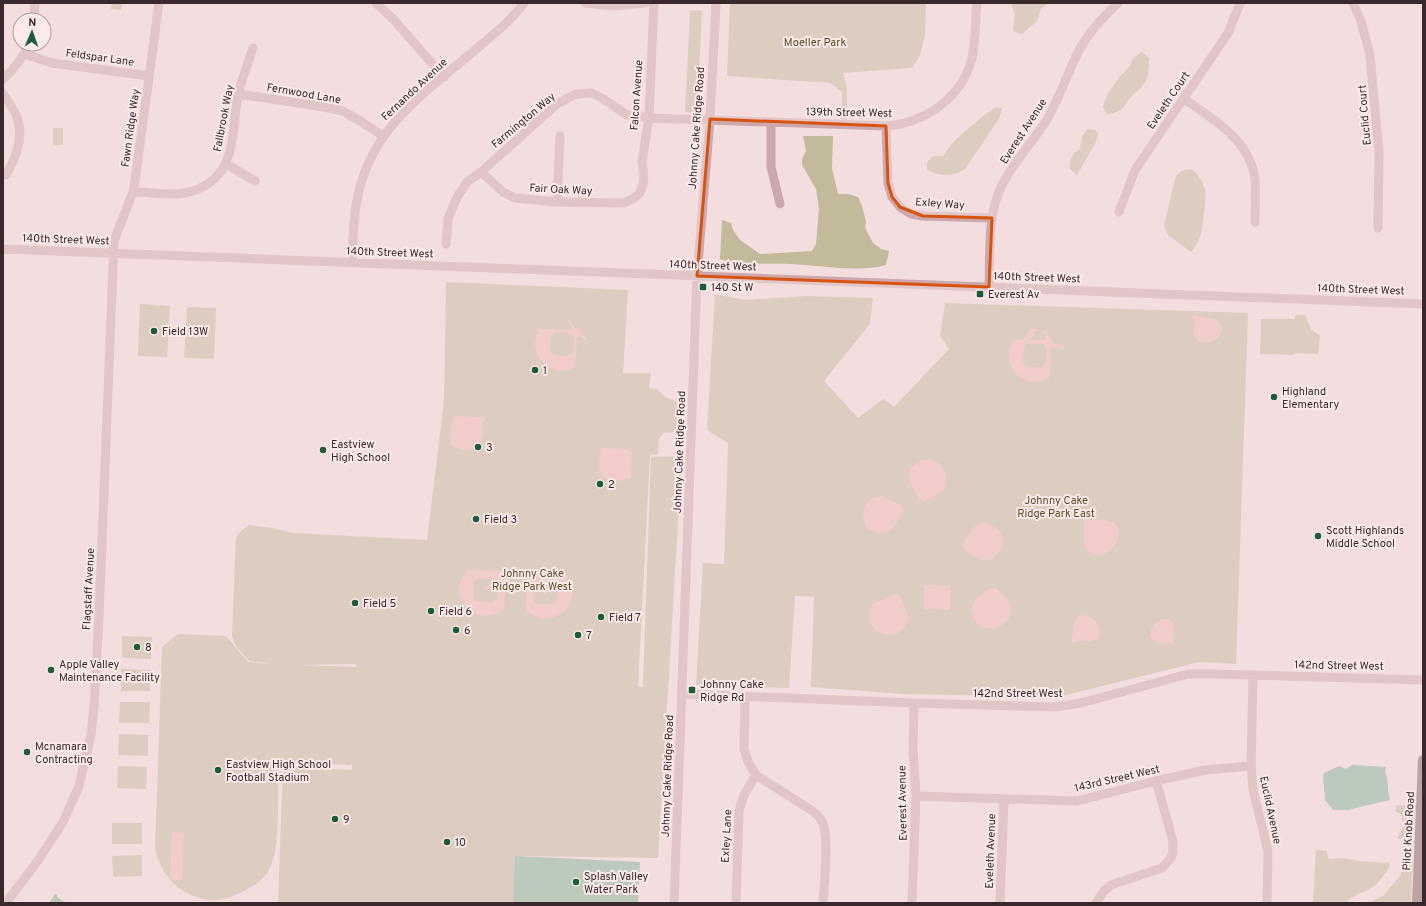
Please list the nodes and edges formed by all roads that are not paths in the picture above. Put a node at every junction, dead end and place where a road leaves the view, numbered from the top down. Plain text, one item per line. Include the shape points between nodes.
1 (159, 3) edge
2 (376, 3) edge
3 (524, 3) edge
4 (585, 3) edge
5 (646, 3) edge
6 (654, 3) edge
7 (716, 3) edge
8 (977, 3) edge
9 (1118, 3) edge
10 (1240, 3) edge
11 (1353, 3) edge
12 (387, 6) edge
13 (253, 48) dead end
14 (25, 54) joint
15 (149, 76) junction
16 (444, 77) junction
17 (3, 78) edge
18 (3, 94) edge
19 (239, 94) junction
20 (1184, 99) junction
21 (649, 118) junction
22 (710, 119) junction
23 (771, 122) junction
24 (886, 126) junction
25 (383, 136) junction
26 (560, 136) dead end
27 (226, 164) junction
28 (481, 172) junction
29 (6, 175) dead end
30 (255, 181) dead end
31 (642, 188) joint
32 (133, 192) junction
33 (557, 202) junction
34 (780, 204) dead end
35 (1119, 212) dead end
36 (992, 218) junction
37 (1255, 222) dead end
38 (1378, 228) dead end
39 (446, 244) dead end
40 (3, 249) edge
41 (114, 253) junction
42 (352, 263) junction
43 (697, 276) junction
44 (988, 288) junction
45 (1423, 304) edge
46 (1253, 675) junction
47 (1423, 680) edge
48 (682, 694) junction
49 (745, 696) junction
50 (914, 703) junction
51 (1423, 760) edge
52 (1251, 766) junction
53 (756, 775) junction
54 (1156, 781) junction
55 (916, 796) junction
56 (1004, 800) junction
57 (6, 903) edge
58 (674, 903) edge
59 (736, 903) edge
60 (823, 903) edge
61 (912, 903) edge
62 (1000, 903) edge
63 (1096, 903) edge
64 (1267, 903) edge
65 (1417, 903) edge

1 - 15 street, Fawn Ridge Way
2 - 12 street
3 - 16 street, Fernando Avenue via 504,25
4 - 5 street via 619,6
6 - 21 street, Falcon Avenue
7 - 22 street, Johnny Cake Ridge Road
8 - 24 street, 139th Street West via 973,52 959,85 932,113 915,121
9 - 36 street, Everest Avenue via 1098,23 1079,51 1050,113 1001,187
10 - 20 street, Eveleth Court via 1228,33
11 - 38 street, Euclid Court via 1361,21 1370,55 1379,152
12 - 16 street via 400,26
13 - 19 street, Fallbrook Way
14 - 15 street, Feldspar Lane via 52,63
14 - 17 street
15 - 32 street, Fawn Ridge Way
16 - 25 street, Fernando Avenue via 403,113
18 - 29 street via 16,116 20,130 14,160
19 - 25 street, Fernwood Lane via 343,111
19 - 27 street, Fallbrook Way via 232,144
20 - 35 street, Eveleth Court via 1135,170
20 - 37 street via 1226,129 1244,150 1254,178
21 - 22 street, Farmington Way
21 - 28 street, Farmington Way via 627,115 591,93 576,94 557,104
21 - 31 street, Falcon Avenue via 643,150
22 - 23 street, 139th Street West
22 - 43 street, Johnny Cake Ridge Road
23 - 24 street, 139th Street West
23 - 34 street via 770,167
24 - 36 street, Exley Way via 888,183 892,197 900,207 911,214 923,216
25 - 42 street, Fernando Avenue via 368,162 359,189
26 - 33 street
27 - 30 street
27 - 32 street, Fallbrook Way via 213,180 195,190 184,193
28 - 33 street, Fair Oak Way via 503,192 515,198
28 - 39 street, Farmington Way via 467,182 457,197 448,219
31 - 33 street, Fair Oak Way via 631,200 623,203
32 - 41 street, Fawn Ridge Way via 116,236
36 - 44 street, Everest Avenue
40 - 41 street, 140th Street West
41 - 42 street, 140th Street West
41 - 57 street, Flagstaff Avenue via 99,617 91,735 79,786 63,822
42 - 43 street, 140th Street West
43 - 44 street, 140th Street West
43 - 48 street, Johnny Cake Ridge Road
44 - 45 street, 140th Street West
46 - 47 street, 142nd Street West
46 - 50 street, 142nd Street West via 1188,674 1055,707
46 - 52 street, Euclid Avenue
48 - 49 street, 142nd Street West
48 - 58 street, Johnny Cake Ridge Road
49 - 50 street, 142nd Street West
49 - 53 street via 744,749
50 - 55 street, Everest Avenue
51 - 65 main road, Pilot Knob Road
52 - 54 street, 143rd Street West via 1205,770
52 - 64 street, Euclid Avenue via 1253,790 1268,851
53 - 59 street, Exley Lane via 744,795 739,811
53 - 60 street via 821,819 826,842
54 - 56 street, 143rd Street West via 1077,801
54 - 63 street via 1173,841 1171,858 1162,868 1111,885
55 - 56 street, 143rd Street West
55 - 61 street, Everest Avenue
56 - 62 street, Eveleth Avenue

